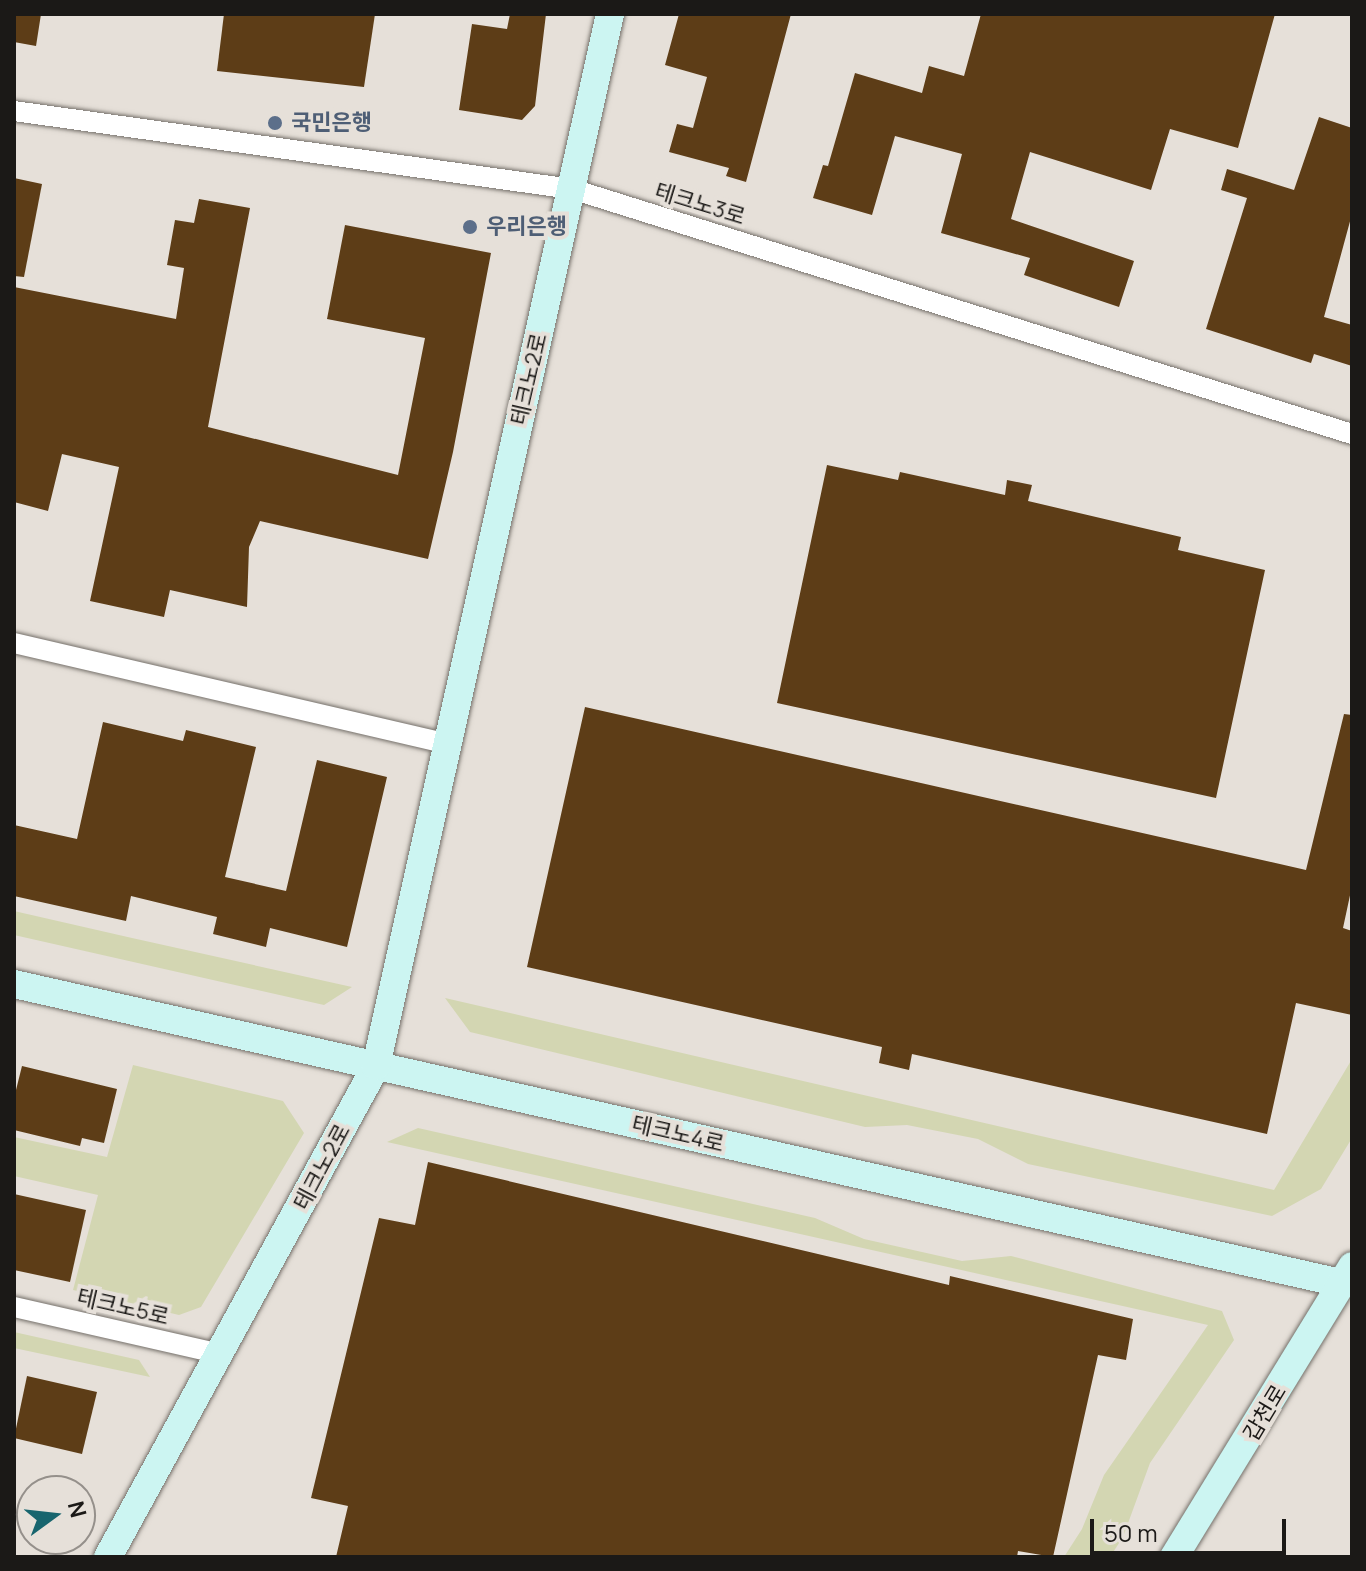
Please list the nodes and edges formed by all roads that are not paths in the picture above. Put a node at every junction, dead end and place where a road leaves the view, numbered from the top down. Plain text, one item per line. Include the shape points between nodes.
1 (610, 14) edge
2 (14, 111) edge
3 (572, 189) junction
4 (1352, 434) edge
5 (19, 644) edge
6 (448, 744) junction
7 (14, 984) edge
8 (376, 1066) junction
9 (1347, 1275) edge
10 (14, 1307) edge
11 (221, 1354) junction
12 (108, 1557) edge
13 (1174, 1557) edge

1 - 3 main road, 테크노2로
2 - 3 street, 테크노3로
3 - 4 street, 테크노3로
3 - 6 main road, 테크노2로
5 - 6 street
6 - 8 main road, 테크노2로
7 - 8 main road, 테크노4로
8 - 9 main road, 테크노4로
8 - 11 main road, 테크노2로
9 - 13 main road, 갑천로
10 - 11 street, 테크노5로
11 - 12 main road, 테크노2로

